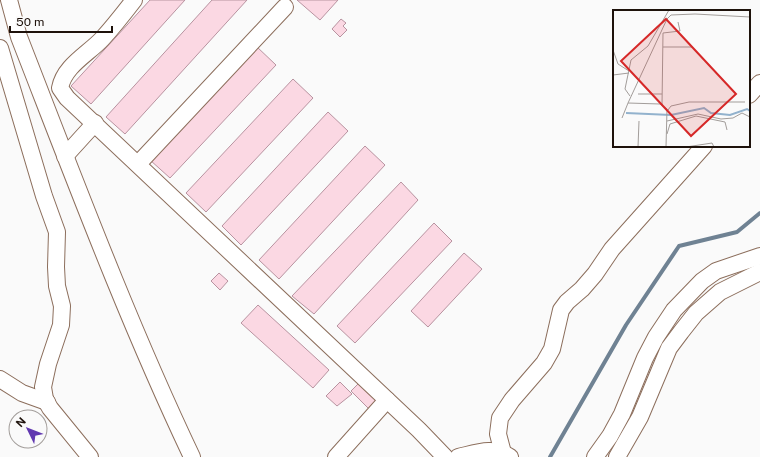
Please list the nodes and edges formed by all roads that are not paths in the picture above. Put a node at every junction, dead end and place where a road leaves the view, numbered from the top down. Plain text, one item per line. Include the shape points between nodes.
1 (9, 0) edge
2 (134, 0) edge
3 (285, 7) dead end
4 (0, 48) edge
5 (760, 82) edge
6 (750, 94) edge
7 (94, 123) junction
8 (703, 147) edge
9 (65, 156) junction
10 (138, 164) junction
11 (760, 256) edge
12 (760, 272) edge
13 (0, 379) edge
14 (387, 400) junction
15 (47, 402) junction
16 (442, 453) edge
17 (506, 455) edge
18 (90, 457) edge
19 (192, 457) edge
20 (336, 457) edge
21 (458, 457) edge
22 (596, 457) edge
23 (616, 457) edge

1 - 9 street via 19,37
2 - 7 street via 102,40 68,70 61,81 60,88 67,98
3 - 10 street
4 - 15 street via 57,232 56,267 62,306 61,325 43,387
5 - 6 street
7 - 9 street
7 - 10 street
8 - 17 street via 612,249 587,284 561,310 552,349 544,363 500,418 498,434
9 - 19 street via 163,397
10 - 14 street
11 - 22 street via 716,271 702,281 674,310 656,337 622,414
12 - 23 street via 720,292 681,332 669,348 640,416
13 - 15 street via 22,393
14 - 16 street
14 - 20 street
15 - 18 street
17 - 21 street via 494,450

